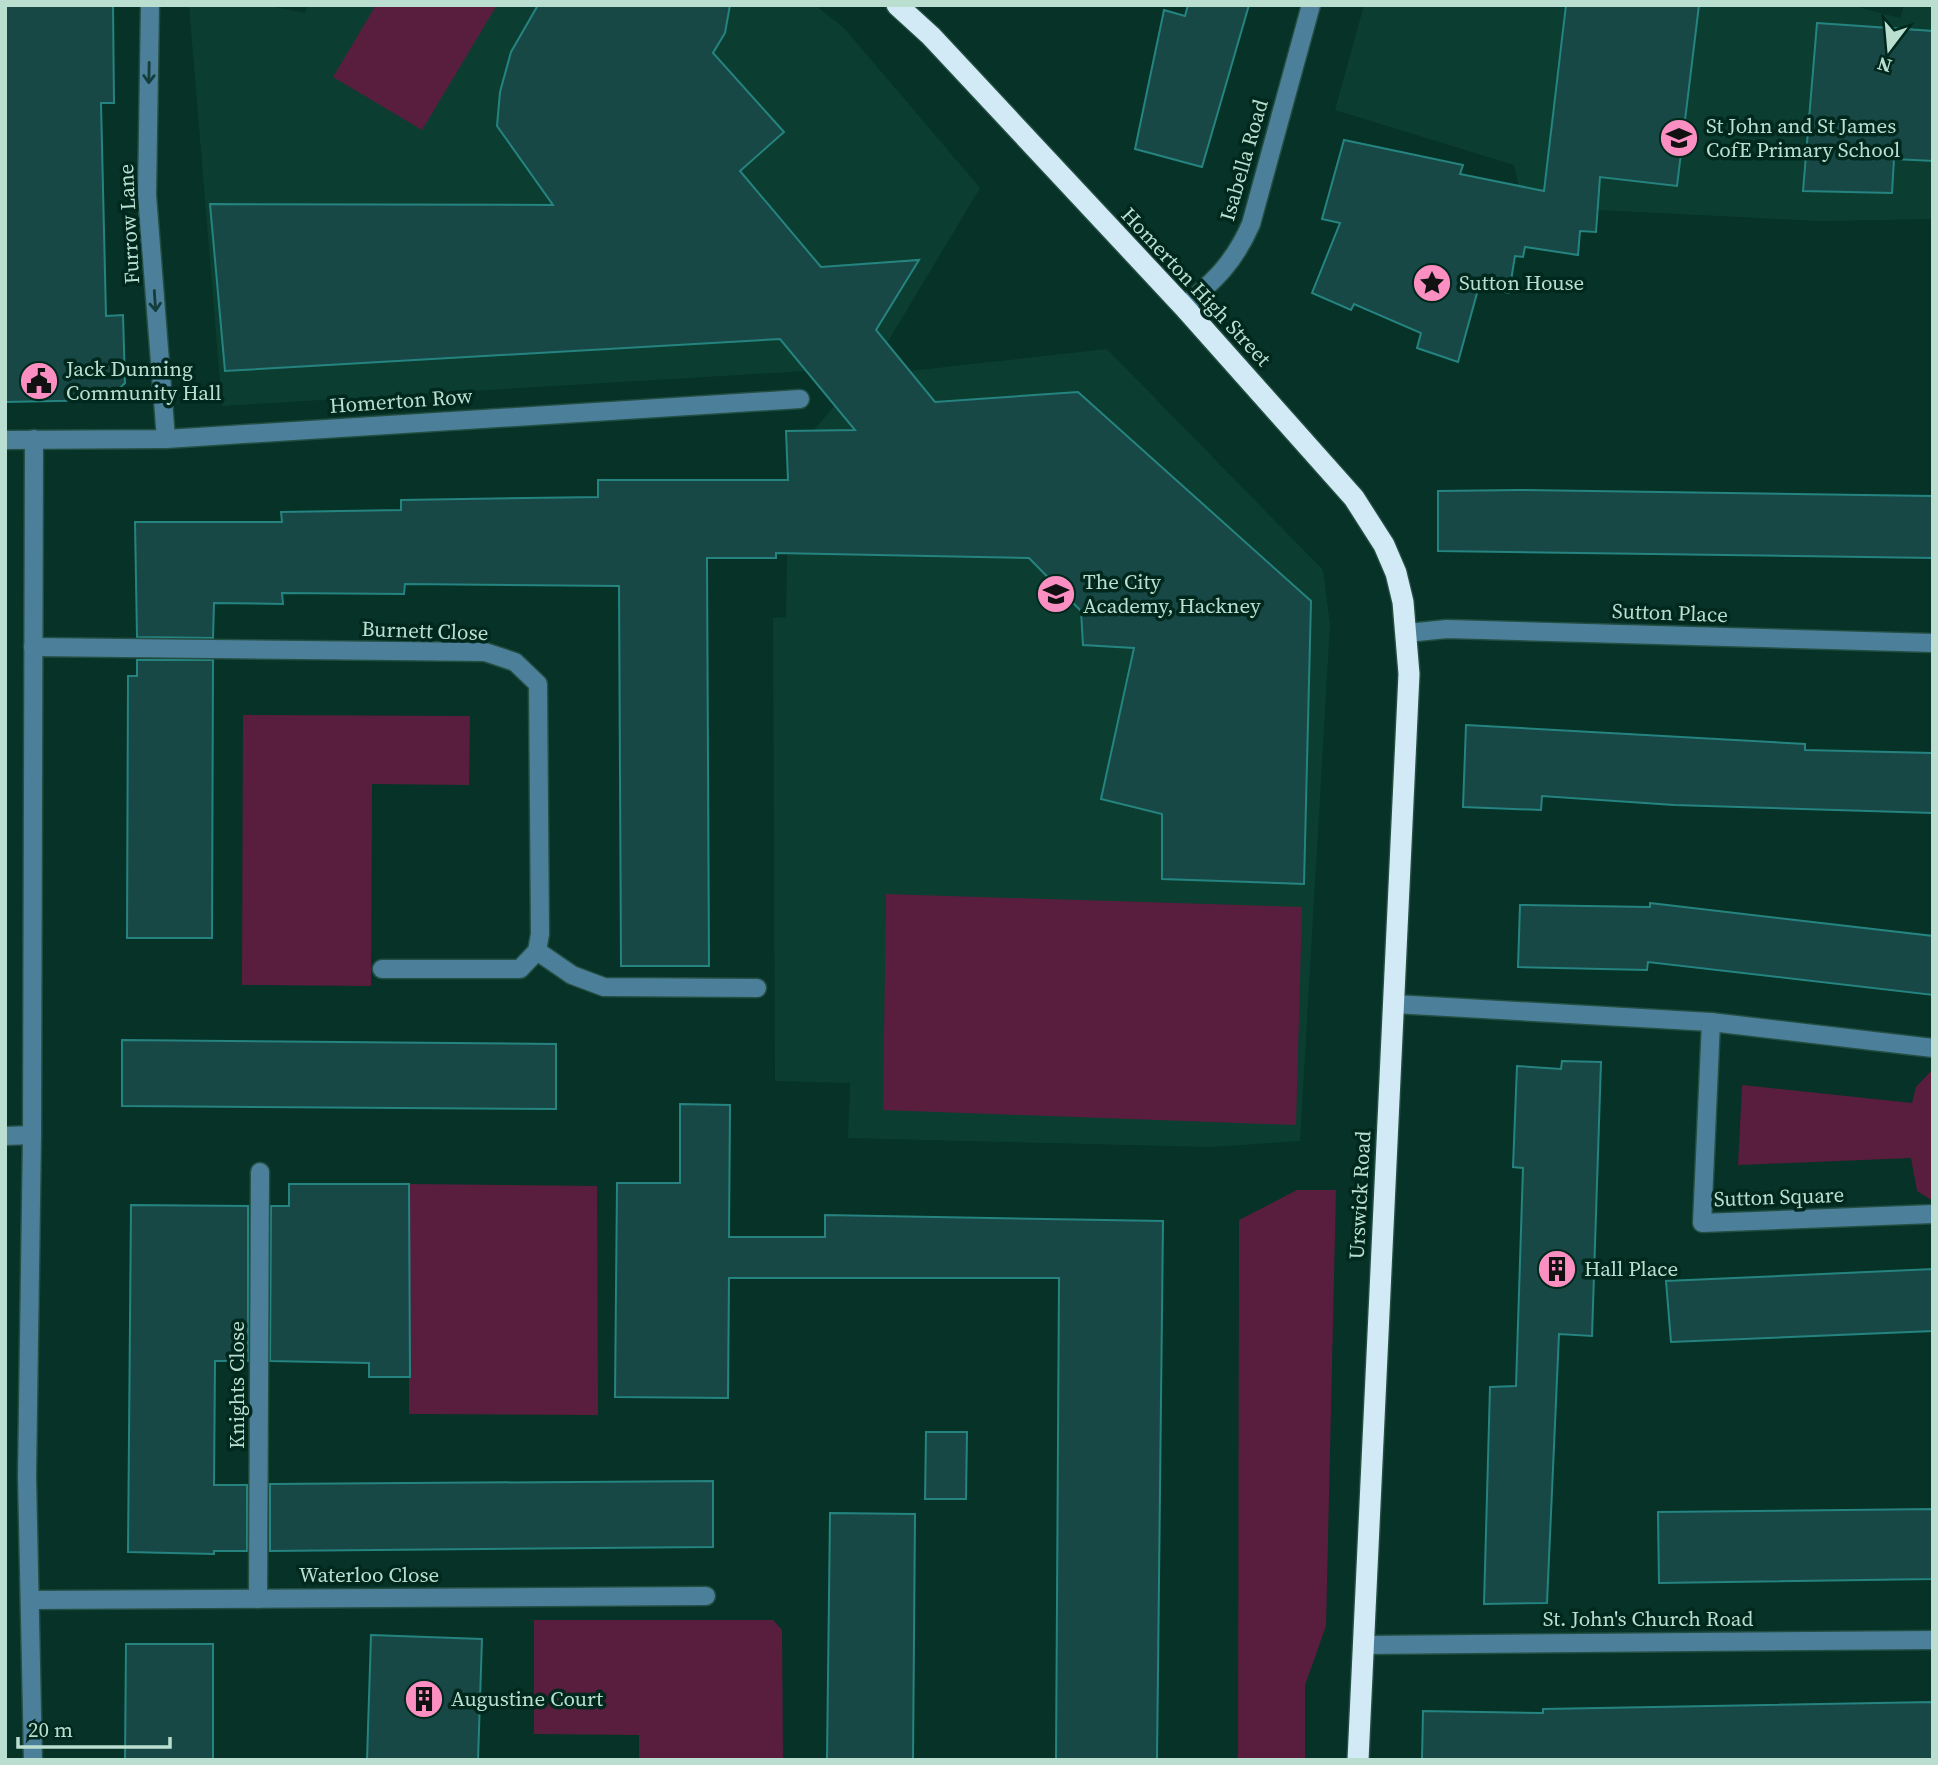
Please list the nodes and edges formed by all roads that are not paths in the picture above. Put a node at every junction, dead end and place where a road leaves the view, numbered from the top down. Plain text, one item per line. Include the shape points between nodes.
1 (150, 5) edge
2 (897, 5) edge
3 (1311, 5) edge
4 (1184, 307) junction
5 (800, 399) dead end
6 (34, 439) junction
7 (166, 439) junction
8 (5, 440) edge
9 (1407, 633) junction
10 (1933, 643) edge
11 (33, 647) junction
12 (537, 951) junction
13 (382, 970) dead end
14 (757, 988) dead end
15 (1394, 1004) junction
16 (1710, 1022) junction
17 (1933, 1048) edge
18 (33, 1135) junction
19 (5, 1136) edge
20 (260, 1172) dead end
21 (1933, 1214) edge
22 (706, 1596) dead end
23 (258, 1599) junction
24 (31, 1600) junction
25 (1933, 1640) edge
26 (1364, 1645) junction
27 (33, 1760) edge
28 (1358, 1760) edge

1 -> 7 street, Furrow Lane via 147,195
2 - 4 highway, Homerton High Street
3 - 4 street, Isabella Road via 1246,236 1224,272
4 - 9 highway, Homerton High Street via 1354,498 1384,545 1395,573
5 - 7 street, Homerton Row
6 - 7 street, Homerton Row
6 - 8 street, Homerton Row
6 - 11 street
9 - 10 street, Sutton Place via 1447,629
9 - 15 highway, Urswick Road
11 - 12 street, Burnett Close via 485,652 515,662 538,684
11 - 18 street
12 - 13 street via 520,968
12 - 14 street via 572,975 604,987
15 - 16 street
15 - 26 highway, Urswick Road
16 - 17 street
16 - 21 street, Sutton Square via 1702,1223
18 - 19 street
18 - 24 street via 27,1476
20 - 23 street, Knights Close
22 - 23 street, Waterloo Close
23 - 24 street, Waterloo Close
24 - 27 street
25 - 26 street, St. John's Church Road
26 - 28 highway, Urswick Road

